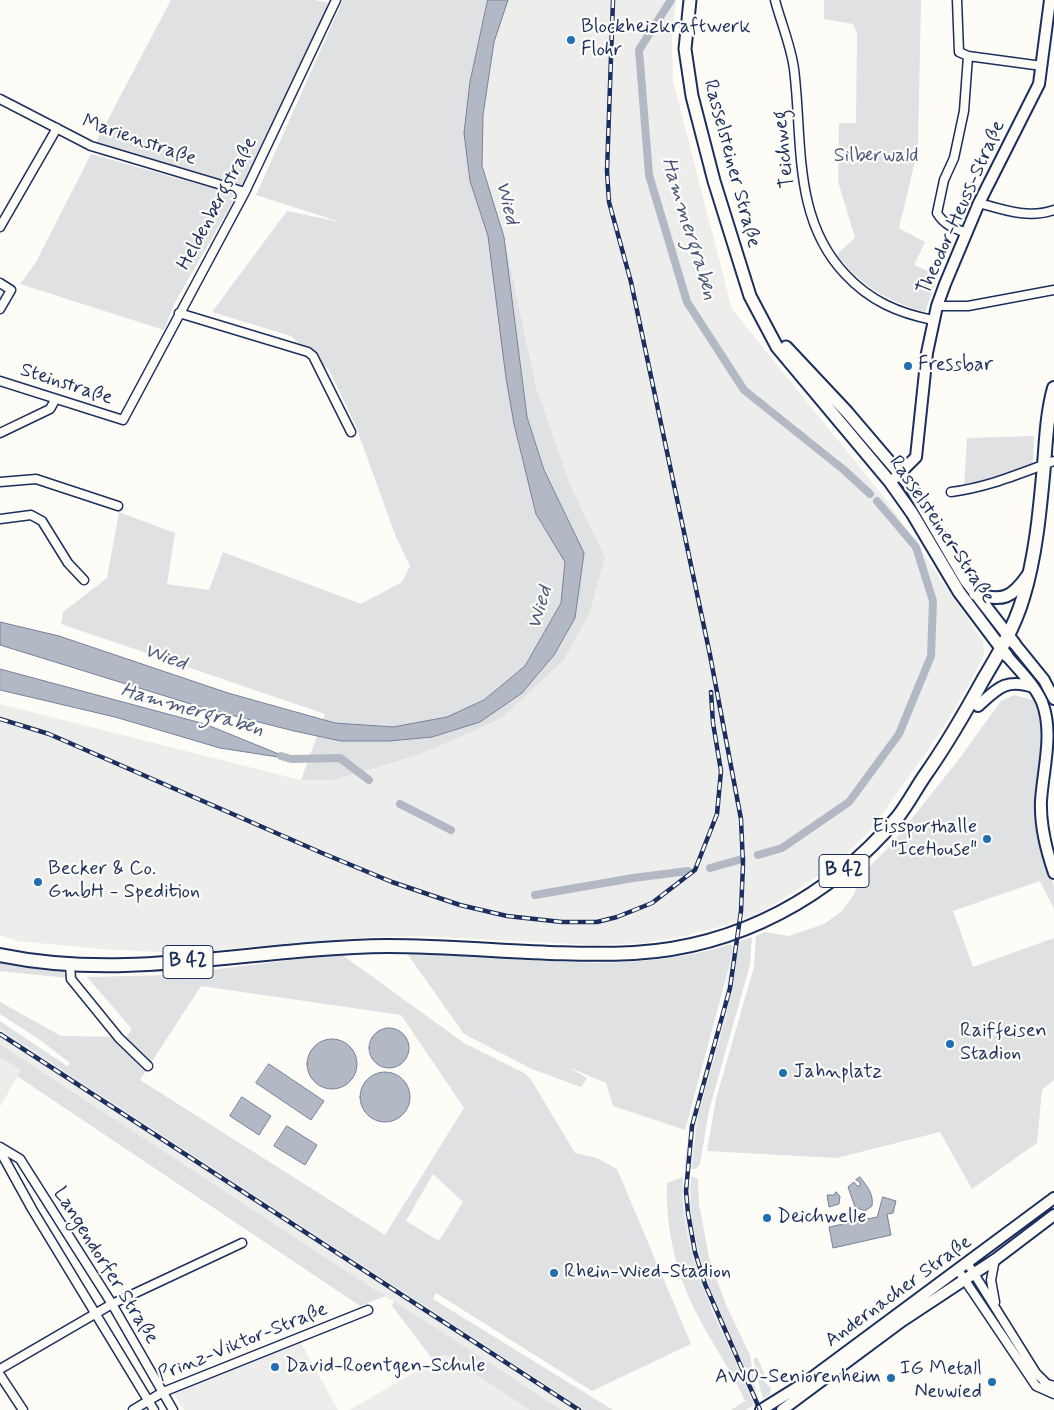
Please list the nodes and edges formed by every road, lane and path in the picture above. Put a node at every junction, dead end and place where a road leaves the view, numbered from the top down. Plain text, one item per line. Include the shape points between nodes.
1 (336, 0) edge
2 (690, 0) edge
3 (775, 0) edge
4 (957, 0) edge
5 (1050, 0) edge
6 (1051, 23) edge
7 (968, 56) junction
8 (1042, 66) junction
9 (0, 99) edge
10 (57, 128) junction
11 (245, 192) junction
12 (979, 203) junction
13 (1054, 210) edge
14 (0, 227) edge
15 (967, 233) junction
16 (0, 283) edge
17 (1054, 290) edge
18 (937, 306) junction
19 (0, 309) edge
20 (179, 313) junction
21 (934, 320) junction
22 (770, 332) junction
23 (0, 381) edge
24 (1054, 388) edge
25 (55, 400) junction
26 (123, 420) joint
27 (351, 432) dead end
28 (0, 433) edge
29 (1047, 467) edge
30 (900, 472) junction
31 (0, 482) edge
32 (890, 482) junction
33 (950, 492) dead end
34 (118, 506) dead end
35 (0, 519) edge
36 (1030, 574) junction
37 (84, 580) dead end
38 (975, 594) junction
39 (1012, 640) junction
40 (1004, 652) junction
41 (1033, 687) junction
42 (1054, 699) edge
43 (978, 706) junction
44 (912, 797) junction
45 (1050, 845) edge
46 (1052, 861) edge
47 (1054, 872) edge
48 (0, 955) edge
49 (70, 965) junction
50 (148, 1066) dead end
51 (0, 1147) edge
52 (0, 1151) edge
53 (1054, 1198) edge
54 (1054, 1215) edge
55 (242, 1243) dead end
56 (996, 1259) junction
57 (968, 1264) junction
58 (958, 1270) junction
59 (970, 1277) junction
60 (112, 1304) junction
61 (996, 1309) junction
62 (368, 1310) dead end
63 (95, 1314) junction
64 (0, 1369) edge
65 (0, 1375) edge
66 (163, 1392) junction
67 (1054, 1392) edge
68 (148, 1400) junction
69 (23, 1410) edge
70 (133, 1410) edge
71 (154, 1410) edge
72 (173, 1410) edge
73 (761, 1410) edge
74 (782, 1410) edge

1 - 11 street, Heldenbergstraße
2 - 22 main road, Rasselsteiner Straße via 685,49 692,96 735,254 750,296
3 - 21 street, Teichweg via 794,69 808,207 822,244 840,269 872,298 896,311
4 - 7 street via 959,52
5 - 6 street, Theodor-Heuss-Straße
6 - 8 street, Theodor-Heuss-Straße
7 - 8 street
7 - 15 street via 964,111 937,214 950,227
8 - 12 street, Theodor-Heuss-Straße via 1034,97
9 - 10 street, Marienstraße
10 - 11 street, Marienstraße via 91,146
10 - 14 street
11 - 20 street, Heldenbergstraße
12 - 13 street via 1022,214
12 - 15 street, Theodor-Heuss-Straße
15 - 18 street, Theodor-Heuss-Straße
16 - 19 street via 11,290
17 - 18 street via 968,306
18 - 21 street, Theodor-Heuss-Straße
20 - 26 street, Heldenbergstraße
20 - 27 street via 308,352 313,356
21 - 30 street, Theodor-Heuss-Straße via 927,353 916,457
22 - 30 main road, Rasselsteiner Straße
22 - 32 main road, Rasselsteiner Straße via 790,363
23 - 25 street, Steinstraße
24 - 29 main road, B 42
25 - 26 street, Steinstraße
25 - 28 street via 50,409
29 - 33 street via 989,485
29 - 36 main road, B 42
29 - 39 main road, B 42 via 1037,576 1029,607
30 - 32 street, Theodor-Heuss-Straße
30 - 38 main road, Rasselsteiner Straße via 921,501
31 - 34 street via 36,479
32 - 40 main road, Rasselsteiner Straße via 959,592
35 - 37 street via 31,515 42,520 68,563
36 - 38 main road via 1010,596 992,598
36 - 39 main road, B 42
38 - 39 main road, Rasselsteiner Straße
39 - 40 main road, B 42
39 - 42 street via 1044,680
40 - 41 street
40 - 43 main road, B 42
40 - 44 main road, B 42
41 - 43 street via 1007,684
41 - 45 street via 1042,702 1048,723 1041,802
43 - 44 main road, B 42 via 926,783
44 - 49 main road, B 42 via 859,857 814,893 751,927 689,946 596,954 381,946 157,965
45 - 46 street
46 - 47 street
48 - 49 main road, B 42
49 - 50 street via 71,979 119,1038
51 - 60 street, Langendorfer Straße via 20,1159
52 - 63 street, Langendorfer Straße
53 - 57 street, Andernacher Straße
54 - 56 street, Andernacher Straße
55 - 60 street
56 - 59 street, Andernacher Straße
56 - 61 street via 991,1280
57 - 58 street, Andernacher Straße
57 - 59 street
58 - 59 street
58 - 73 street, Andernacher Straße via 806,1382
59 - 61 street
59 - 67 street via 1036,1386
59 - 74 street, Andernacher Straße via 902,1322
60 - 63 street
60 - 66 street, Langendorfer Straße
61 - 67 street via 1036,1373
62 - 66 street, Prinz-Viktor-Straße
63 - 64 street
63 - 68 street, Langendorfer Straße
65 - 69 street
66 - 68 street, Prinz-Viktor-Straße
66 - 72 street, Langendorfer Straße
68 - 70 street, Prinz-Viktor-Straße
68 - 71 street, Langendorfer Straße

